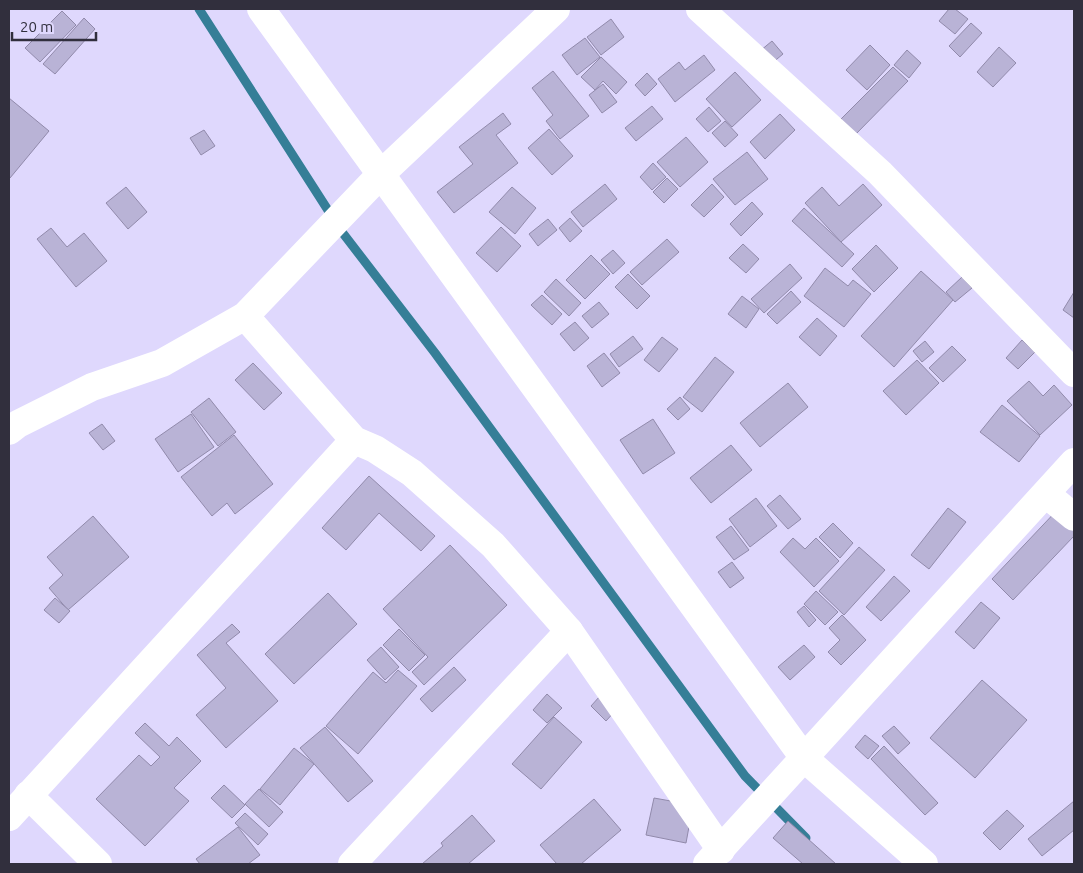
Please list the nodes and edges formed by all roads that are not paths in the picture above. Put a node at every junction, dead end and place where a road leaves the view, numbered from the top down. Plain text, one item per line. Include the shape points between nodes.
1 (261, 9) edge
2 (556, 9) edge
3 (700, 9) edge
4 (375, 181) junction
5 (245, 316) junction
6 (1074, 373) edge
7 (9, 431) edge
8 (354, 440) junction
9 (1074, 462) edge
10 (1046, 494) junction
11 (1074, 517) edge
12 (569, 631) junction
13 (804, 758) junction
14 (28, 795) junction
15 (9, 817) edge
16 (722, 849) edge
17 (98, 864) edge
18 (352, 864) edge
19 (924, 864) edge

1 - 4 street
2 - 4 street
3 - 6 street via 880,173
4 - 5 street
4 - 13 street
5 - 7 street via 162,363 92,387
5 - 8 street
8 - 12 street via 375,449 412,473 453,507 493,545
8 - 14 street
9 - 10 street
10 - 11 street
10 - 13 street
12 - 16 street
12 - 18 street
13 - 16 street
13 - 19 street
14 - 15 street
14 - 17 street

